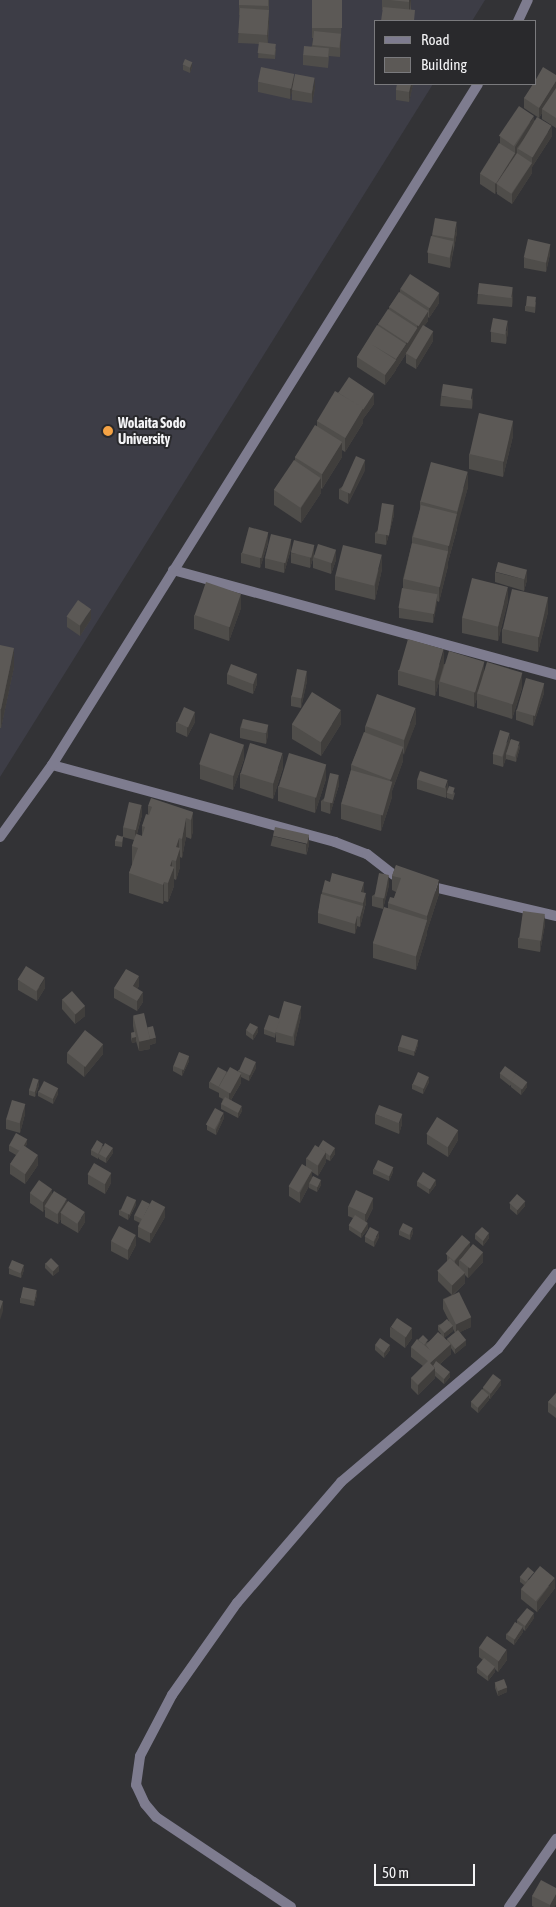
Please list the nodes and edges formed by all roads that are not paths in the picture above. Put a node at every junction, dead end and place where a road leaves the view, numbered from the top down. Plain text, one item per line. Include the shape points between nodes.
1 (528, 0) edge
2 (518, 20) edge
3 (477, 85) edge
4 (173, 570) junction
5 (556, 675) edge
6 (52, 765) junction
7 (0, 837) edge
8 (556, 916) edge
9 (556, 1274) edge
10 (556, 1840) edge
11 (291, 1907) edge
12 (509, 1907) edge

1 - 2 street
3 - 4 street
4 - 5 street
4 - 6 street
6 - 7 street
6 - 8 street via 335,842 367,854 394,875 427,886
9 - 11 street via 498,1349 341,1482 237,1603 172,1694 140,1756 136,1786 156,1817
10 - 12 street

